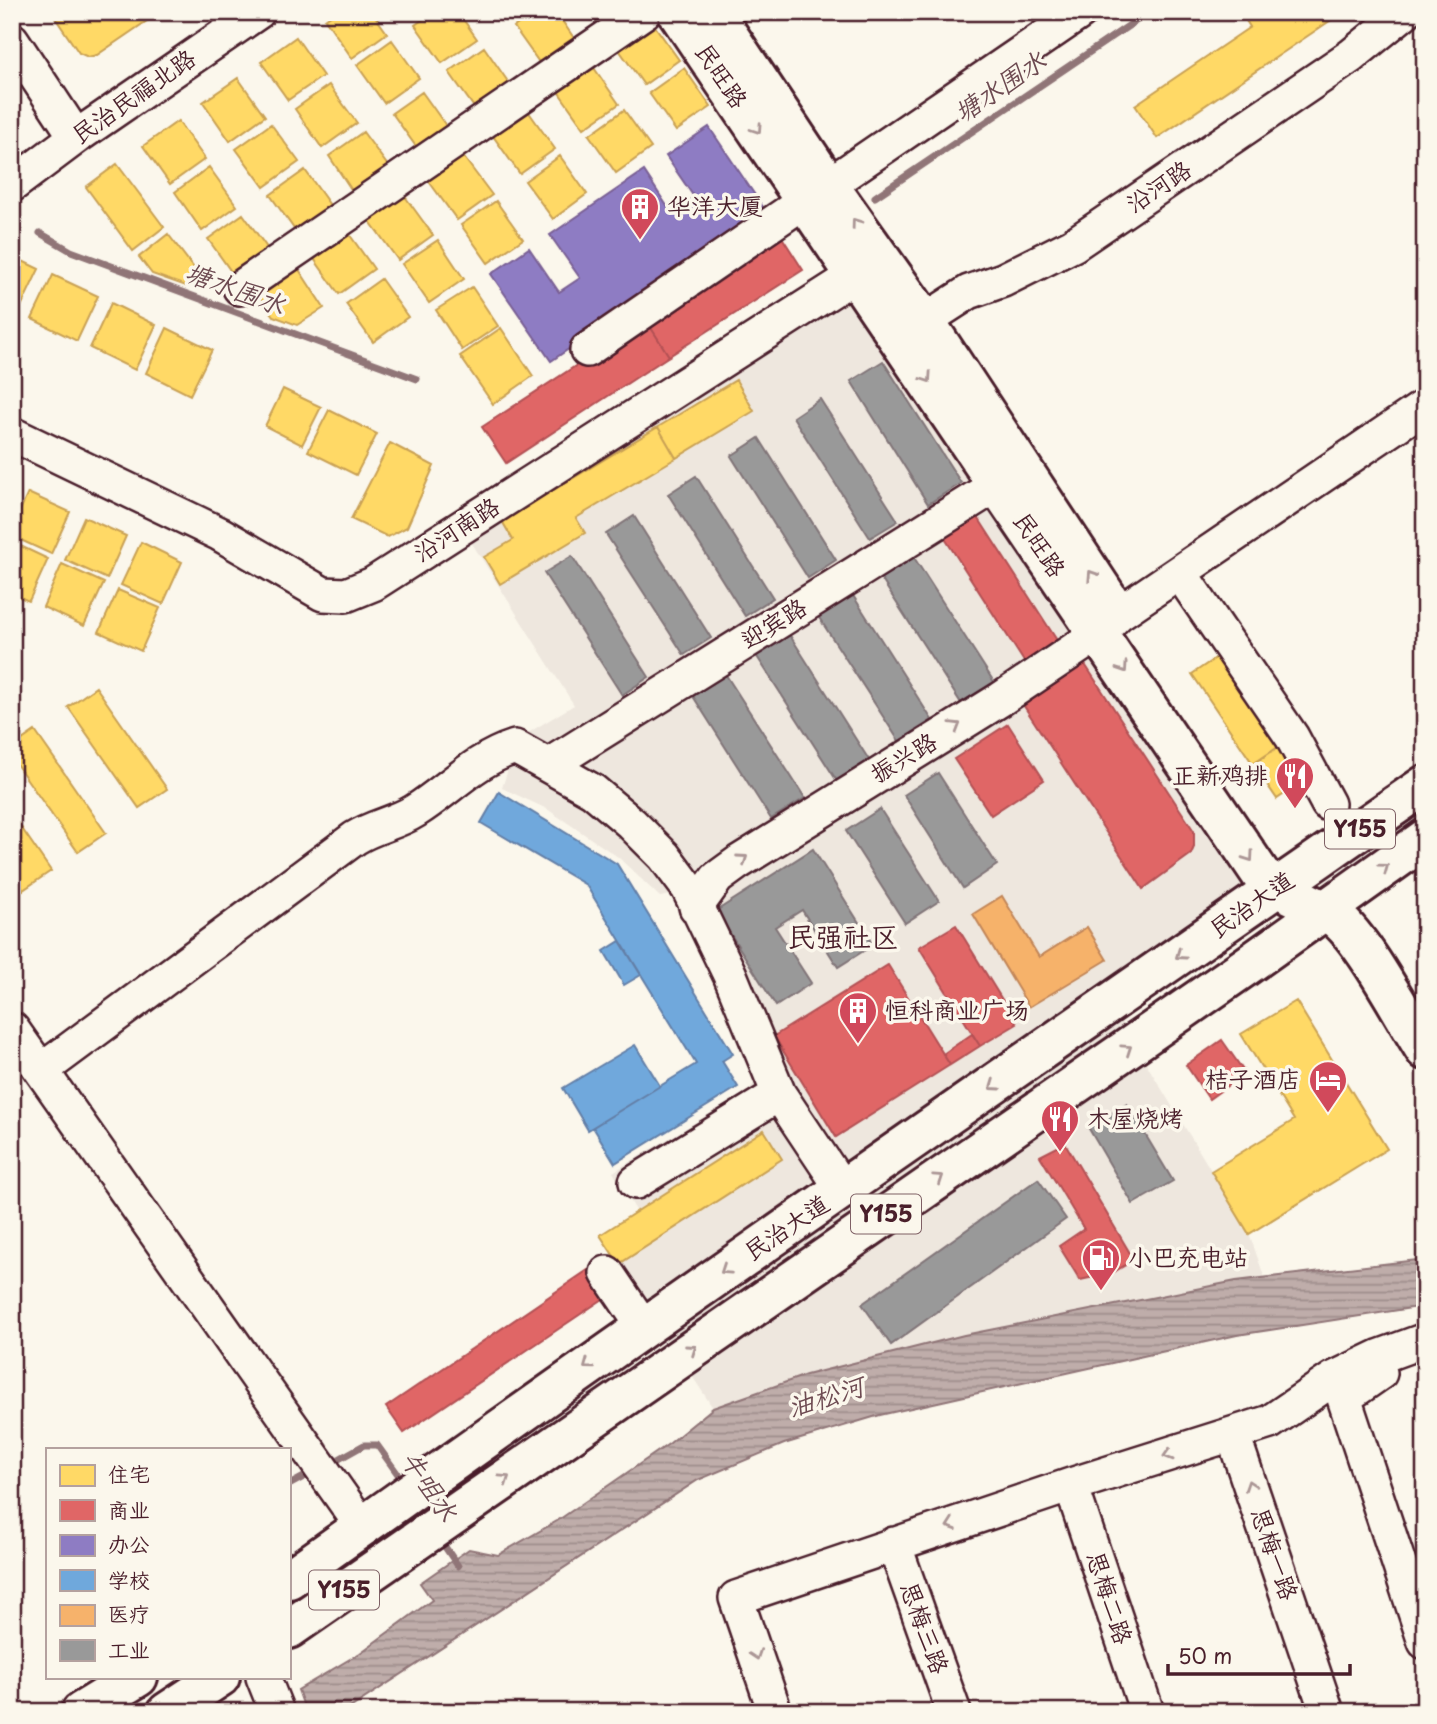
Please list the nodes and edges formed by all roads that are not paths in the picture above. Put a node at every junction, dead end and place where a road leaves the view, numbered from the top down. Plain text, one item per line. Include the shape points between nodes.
1 (258, 12) edge
2 (644, 12) edge
3 (677, 12) edge
4 (713, 12) edge
5 (1081, 12) edge
6 (1395, 15) edge
7 (12, 40) edge
8 (76, 137) junction
9 (12, 185) edge
10 (817, 192) junction
11 (869, 266) junction
12 (240, 288) dead end
13 (912, 329) junction
14 (587, 350) dead end
15 (1425, 406) edge
16 (12, 434) edge
17 (998, 484) junction
18 (1180, 573) junction
19 (1109, 624) junction
20 (549, 765) junction
21 (1425, 785) edge
22 (1328, 804) dead end
23 (1425, 839) edge
24 (1286, 881) junction
25 (1334, 904) junction
26 (689, 909) junction
27 (1425, 1006) edge
28 (12, 1029) edge
29 (1425, 1050) edge
30 (41, 1070) junction
31 (779, 1094) junction
32 (636, 1182) dead end
33 (843, 1190) junction
34 (607, 1273) dead end
35 (643, 1326) junction
36 (1425, 1341) edge
37 (1233, 1435) junction
38 (1071, 1485) junction
39 (370, 1520) junction
40 (894, 1544) junction
41 (290, 1577) edge
42 (290, 1628) edge
43 (1425, 1642) edge
44 (136, 1678) edge
45 (218, 1678) edge
46 (263, 1678) edge
47 (81, 1712) edge
48 (167, 1712) edge
49 (277, 1712) edge
50 (775, 1712) edge
51 (954, 1712) edge
52 (1147, 1712) edge
53 (1327, 1712) edge

1 - 8 street, 民治民福北路
2 - 12 street
3 -> 10 main road, 民旺路
4 - 10 main road, 民旺路
5 - 10 street
6 - 13 street, 沿河路 via 1351,56 1073,245 969,292
7 - 8 street
8 - 9 street, 民治民福北路
10 - 11 main road, 民旺路
10 - 14 street
11 - 13 main road, 民旺路
11 - 16 street, 沿河南路 via 373,584 346,595 323,594 220,534
13 -> 17 main road, 民旺路
19 -> 13 main road, 民旺路
15 - 18 street, 振兴路
17 - 19 main road, 民旺路
17 - 20 street, 迎宾路
18 - 19 street, 振兴路
18 - 22 street via 1292,737
19 - 24 main road, 民旺路 via 1255,866
26 -> 19 street, 振兴路 via 739,862 1001,699
20 - 26 street via 631,822 688,888
20 - 30 street via 515,747 477,762 414,811 355,838
21 - 24 main road, 民治大道 / Y155
25 -> 23 main road, 民治大道 / Y155
24 - 25 main road, 民旺路
24 -> 33 main road, 民治大道 / Y155
25 - 27 main road, 民旺路 via 1372,925
25 - 29 main road, 民旺路
42 -> 25 main road, 民治大道 / Y155
26 - 31 street via 730,975
28 - 30 street
30 - 39 street via 333,1484
31 - 32 street
31 - 33 street
33 -> 35 main road, 民治大道 / Y155
34 - 35 street
35 -> 39 main road, 民治大道 / Y155
36 - 37 street via 1333,1379 1270,1422
36 - 43 street via 1345,1398
37 -> 38 street
53 -> 37 street, 思梅一路
38 -> 40 street
38 - 52 street, 思梅二路
39 - 41 main road, 民治大道 / Y155
40 -> 50 street via 736,1598
40 - 51 street, 思梅三路
44 - 47 main road
45 - 48 main road
46 - 49 street

